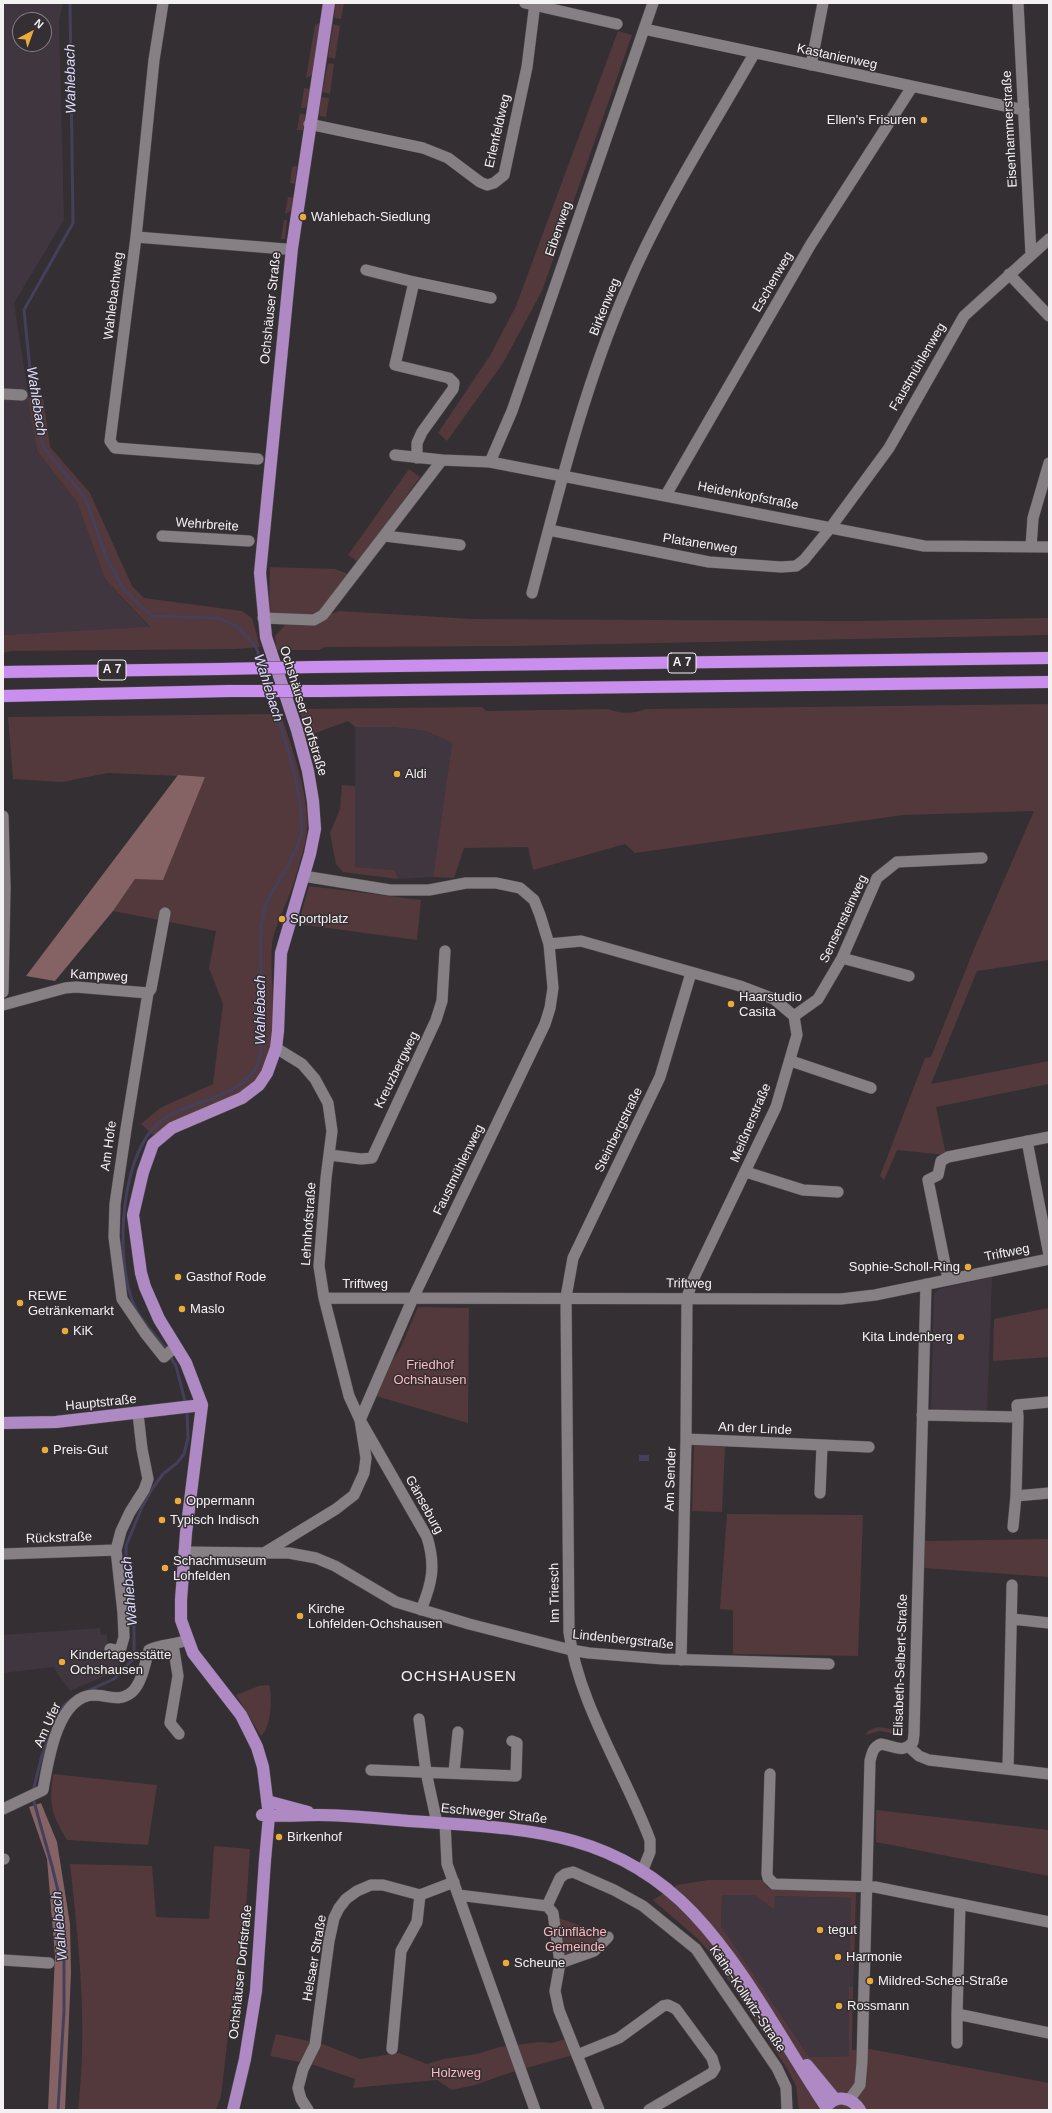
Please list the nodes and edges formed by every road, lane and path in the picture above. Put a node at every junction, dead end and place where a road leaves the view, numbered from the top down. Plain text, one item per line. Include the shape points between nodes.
1 (163, 3) edge
2 (329, 3) edge
3 (653, 3) edge
4 (823, 3) edge
5 (1018, 3) edge
6 (532, 4) edge
7 (617, 24) dead end
8 (644, 29) junction
9 (754, 54) junction
10 (811, 65) junction
11 (912, 87) junction
12 (1024, 110) junction
13 (309, 124) junction
14 (136, 237) junction
15 (1049, 239) edge
16 (285, 249) dead end
17 (1031, 254) junction
18 (366, 270) dead end
19 (1009, 274) junction
20 (414, 282) junction
21 (491, 298) dead end
22 (1049, 316) edge
23 (3, 394) edge
24 (22, 395) dead end
25 (395, 455) dead end
26 (417, 458) junction
27 (258, 460) dead end
28 (442, 460) junction
29 (490, 462) junction
30 (1049, 463) edge
31 (564, 477) junction
32 (666, 495) junction
33 (831, 527) junction
34 (548, 530) junction
35 (162, 536) dead end
36 (385, 536) junction
37 (250, 542) dead end
38 (460, 545) dead end
39 (1031, 547) junction
40 (1049, 547) edge
41 (532, 593) dead end
42 (263, 618) junction
43 (1049, 658) edge
44 (3, 672) edge
45 (1049, 682) edge
46 (3, 696) edge
47 (3, 816) edge
48 (982, 858) dead end
49 (303, 876) junction
50 (165, 912) dead end
51 (549, 944) junction
52 (445, 951) dead end
53 (842, 958) junction
54 (691, 972) junction
55 (909, 976) dead end
56 (3, 992) edge
57 (148, 993) junction
58 (3, 1005) edge
59 (794, 1016) junction
60 (276, 1048) junction
61 (791, 1061) junction
62 (871, 1088) dead end
63 (1049, 1137) edge
64 (1027, 1142) junction
65 (330, 1156) junction
66 (746, 1172) junction
67 (838, 1192) dead end
68 (1049, 1255) edge
69 (1049, 1259) edge
70 (948, 1279) junction
71 (926, 1284) junction
72 (566, 1297) junction
73 (324, 1298) junction
74 (413, 1298) junction
75 (687, 1298) junction
76 (171, 1350) junction
77 (1049, 1402) edge
78 (197, 1406) junction
79 (138, 1414) junction
80 (922, 1415) junction
81 (1018, 1417) junction
82 (360, 1420) junction
83 (3, 1423) edge
84 (686, 1439) junction
85 (822, 1446) junction
86 (869, 1447) dead end
87 (820, 1493) dead end
88 (1049, 1493) edge
89 (1016, 1496) junction
90 (1013, 1527) dead end
91 (116, 1550) junction
92 (184, 1552) junction
93 (264, 1553) junction
94 (3, 1554) edge
95 (1012, 1585) dead end
96 (421, 1610) junction
97 (1012, 1619) junction
98 (1049, 1623) edge
99 (187, 1640) junction
100 (173, 1644) junction
101 (110, 1649) dead end
102 (571, 1650) junction
103 (681, 1660) junction
104 (829, 1664) dead end
105 (418, 1719) dead end
106 (458, 1732) dead end
107 (179, 1734) dead end
108 (512, 1741) dead end
109 (909, 1746) junction
110 (1008, 1769) junction
111 (371, 1770) dead end
112 (426, 1772) junction
113 (454, 1772) junction
114 (770, 1774) dead end
115 (1049, 1774) edge
116 (267, 1801) junction
117 (3, 1809) edge
118 (318, 1815) junction
119 (266, 1816) junction
120 (441, 1823) junction
121 (642, 1872) junction
122 (454, 1882) junction
123 (867, 1887) junction
124 (420, 1895) junction
125 (458, 1895) junction
126 (960, 1904) junction
127 (547, 1906) junction
128 (1049, 1922) edge
129 (608, 1937) dead end
130 (3, 1960) edge
131 (49, 1963) dead end
132 (560, 1963) junction
133 (957, 2014) junction
134 (1049, 2033) edge
135 (956, 2043) dead end
136 (392, 2049) dead end
137 (577, 2055) junction
138 (849, 2100) junction
139 (828, 2105) edge
140 (232, 2110) edge
141 (308, 2110) edge
142 (535, 2110) edge
143 (599, 2110) edge
144 (649, 2110) edge
145 (787, 2110) edge
146 (860, 2110) edge

1 - 14 street, Wahlebachweg via 154,60
2 - 13 main road, Ochshäuser Straße
3 - 8 street, Eibenweg
4 - 10 street
5 - 12 street, Eisenhammerstraße
6 - 7 street
6 - 13 street, Erlenfeldweg via 527,67 504,175 494,183 487,186 448,158 423,148
8 - 9 street, Kastanienweg
8 - 29 street, Eibenweg via 512,411
9 - 10 street, Kastanienweg
9 - 31 street, Birkenweg via 673,192 626,289 590,382
10 - 11 street, Kastanienweg
11 - 12 street, Kastanienweg
11 - 32 street, Eschenweg via 811,244
12 - 17 street, Eisenhammerstraße
13 - 42 main road, Ochshäuser Straße via 292,248 266,502 260,573
14 - 16 street
14 - 27 street, Wahlebachweg via 110,441 115,448
15 - 17 street, Faustmühlenweg
17 - 19 street, Faustmühlenweg
18 - 20 street
19 - 22 street
19 - 33 street, Faustmühlenweg via 964,316 889,448
20 - 21 street
20 - 26 street via 395,366 449,378 454,383 453,389 422,432 417,443
23 - 24 street
25 - 26 street, Heidenkopfstraße
26 - 28 street, Heidenkopfstraße
28 - 29 street, Heidenkopfstraße
28 - 36 street
29 - 31 street, Heidenkopfstraße
30 - 39 street via 1033,518
31 - 32 street, Heidenkopfstraße
31 - 34 street, Birkenweg
32 - 33 street, Heidenkopfstraße
33 - 34 street, Platanenweg via 804,560 796,566 781,567 709,562
33 - 39 street, Heidenkopfstraße via 924,546
34 - 41 street, Birkenweg
35 - 37 street, Wehrbreite
36 - 38 street
36 - 42 street via 323,615 314,620
39 - 40 street, Heidenkopfstraße
42 - 49 main road, Ochshäuser Dorfstraße via 269,649 297,730 314,801 315,829
43 - 44 highway, A 7, bridge
45 - 46 highway, A 7, bridge
47 - 56 street
48 - 53 street, Sensensteinweg via 897,862 882,872 877,878
49 - 51 street, Faustmühlenweg via 390,890 429,890 466,883 496,883 520,888 534,900
49 - 60 main road, Ochshäuser Dorfstraße via 281,953
50 - 57 street, Am Hofe via 151,989
51 - 54 street via 581,940
51 - 74 street, Faustmühlenweg via 553,988 544,1024
52 - 65 street, Kreuzbergweg via 442,1001 436,1020 372,1158
53 - 55 street
53 - 59 street, Sensensteinweg via 818,999
54 - 59 street via 774,999
54 - 72 street, Steinbergstraße via 660,1077 573,1258
57 - 58 street, Kampweg via 76,987
57 - 76 street, Am Hofe via 115,1204 114,1238 122,1299 164,1357
59 - 61 street, Meißnerstraße via 797,1035
60 - 65 street, Lehnhofstraße via 302,1064 328,1103 332,1131
60 - 76 main road, Ochshäuser Dorfstraße via 267,1073 250,1093 228,1106 172,1128 153,1144 148,1155 133,1215 135,1238 141,1273 150,1302
61 - 62 street
61 - 66 street, Meißnerstraße via 776,1107
63 - 64 street
64 - 68 street
64 - 70 street via 944,1158 938,1175 928,1180
65 - 73 street, Lehnhofstraße via 319,1266
66 - 67 street via 803,1190
66 - 75 street, Meißnerstraße via 692,1282
69 - 70 street, Triftweg
70 - 71 street, Triftweg
71 - 75 street, Triftweg via 841,1299
71 - 80 street, Elisabeth-Selbert-Straße
72 - 74 street, Triftweg
72 - 75 street, Triftweg
72 - 102 street, Im Triesch
73 - 74 street, Triftweg
73 - 82 street, Lehnhofstraße via 348,1396
74 - 82 street, Faustmühlenweg
75 - 84 street, Am Sender
76 - 78 main road, Ochshäuser Dorfstraße via 193,1378
77 - 81 street via 1018,1405
78 - 79 main road, Hauptstraße
78 - 92 main road, Ochshäuser Dorfstraße
79 - 83 main road, Hauptstraße via 56,1422
79 - 91 street via 148,1478 144,1490 127,1518
80 - 81 street
80 - 109 street, Elisabeth-Selbert-Straße via 914,1734 913,1742
81 - 89 street
82 - 93 street via 366,1458 364,1473 354,1495 336,1509
82 - 96 street, Gänseburg via 427,1537 433,1554 432,1573
84 - 85 street, An der Linde
84 - 103 street, Am Sender
85 - 86 street, An der Linde
85 - 87 street
88 - 89 street
89 - 90 street
91 - 94 street, Rückstraße
91 - 101 street via 124,1637 120,1651
92 - 93 street
92 - 99 main road, Ochshäuser Dorfstraße via 181,1620
93 - 96 street, Lindenbergstraße via 289,1553 316,1558 335,1566 396,1602
95 - 97 street
96 - 102 street, Lindenbergstraße
97 - 98 street
97 - 110 street
99 - 100 street, Am Ufer
99 - 116 main road, Ochshäuser Dorfstraße via 198,1662 249,1728 263,1767
100 - 107 street via 178,1676 170,1723
100 - 117 street, Am Ufer via 149,1650 140,1678 132,1692 117,1698 95,1695 82,1697 70,1706 55,1737 43,1790
102 - 103 street, Lindenbergstraße
102 - 121 street, Im Triesch via 574,1665 650,1840 650,1852
103 - 104 street, Lindenbergstraße
105 - 112 street
106 - 113 street
108 - 113 street via 517,1744 516,1776
109 - 110 street via 919,1756 929,1760
109 - 123 street, Elisabeth-Selbert-Straße via 895,1749 881,1744 872,1752
110 - 115 street
111 - 112 street
112 - 113 street
112 - 120 street
114 - 123 street via 767,1874 770,1881 778,1884
116 - 118 main road, Eschweger Straße
116 - 119 main road, Ochshäuser Dorfstraße
118 - 119 main road, Eschweger Straße
118 - 120 main road, Eschweger Straße
119 - 140 main road, Ochshäuser Dorfstraße via 256,1991 245,2060
120 - 121 main road, Eschweger Straße via 527,1830 561,1836 602,1850
120 - 122 street via 447,1864
121 - 139 main road, Eschweger Straße via 661,1884 700,1921 730,1959
122 - 124 street
122 - 125 street
123 - 126 street
123 - 138 street, Elisabeth-Selbert-Straße via 862,2062 860,2085
124 - 136 street via 417,1922 401,1951
124 - 141 street, Helsaer Straße via 383,1885 371,1885 346,1899 336,1913 329,1942 315,2045 303,2069 298,2088
125 - 127 street
125 - 142 street
126 - 128 street
126 - 133 street
127 - 132 street via 553,1913
127 - 145 street, Käthe-Kollwitz-Straße via 560,1878 573,1872 614,1890 664,1921 700,1954 777,2068 786,2087
129 - 132 street via 594,1951
130 - 131 street
132 - 137 street via 555,1991 558,2010
133 - 134 street
133 - 135 street
137 - 143 street
137 - 144 street via 619,2038 663,2006 668,2004 676,2009 712,2058 715,2068 712,2074
138 - 139 main road
138 - 146 main road

